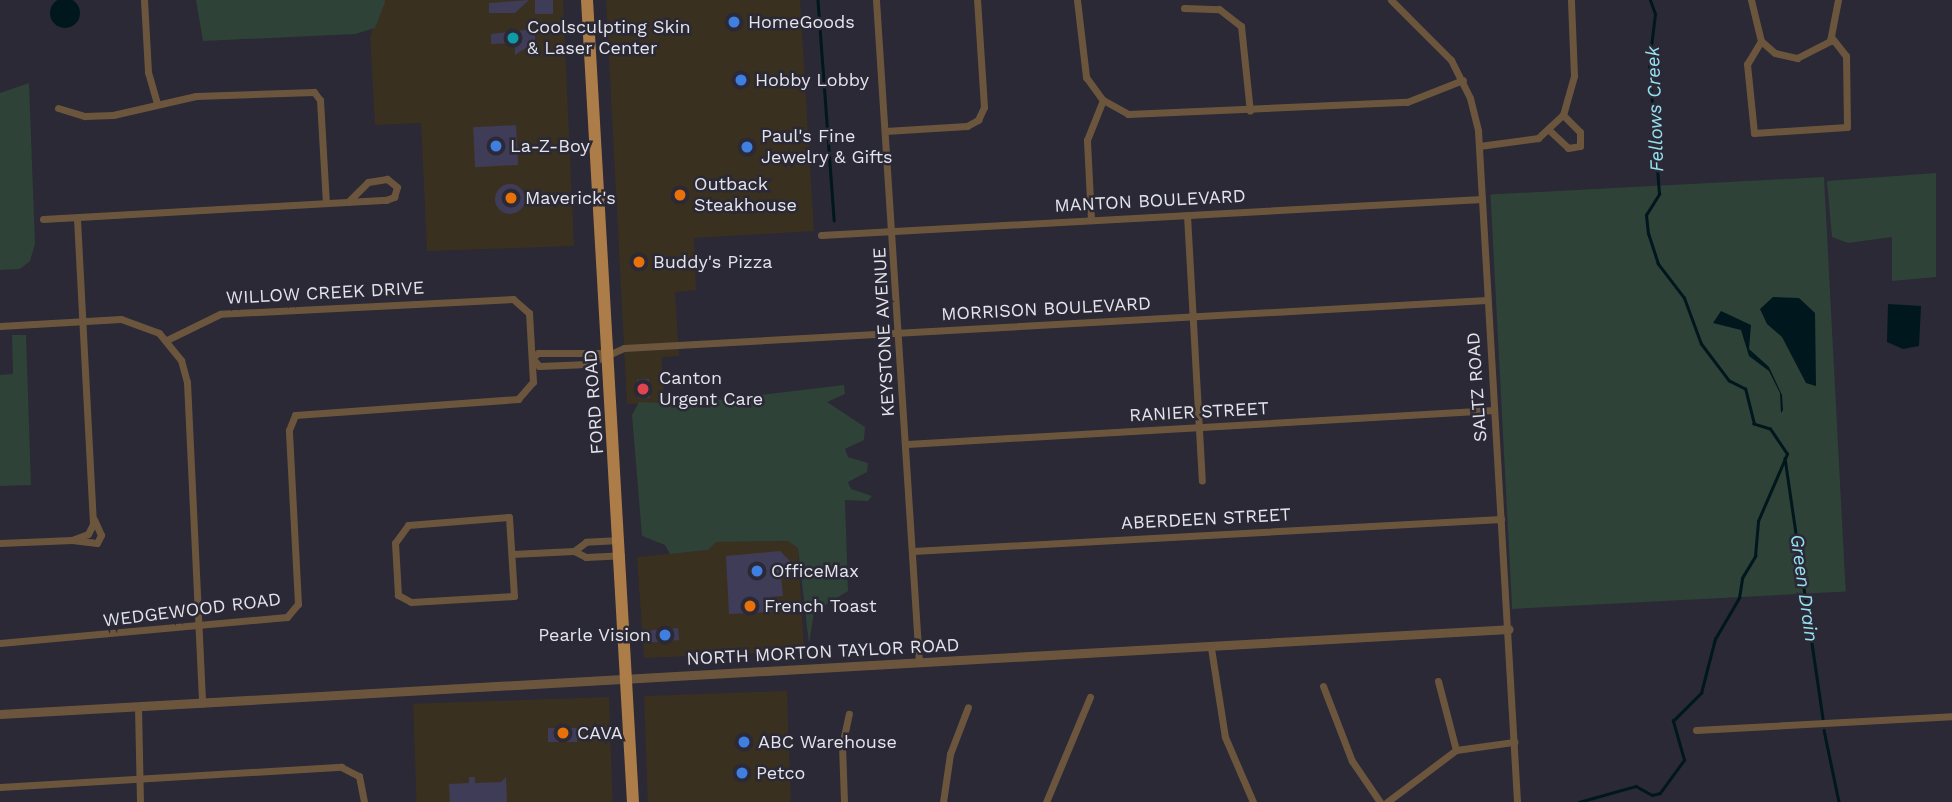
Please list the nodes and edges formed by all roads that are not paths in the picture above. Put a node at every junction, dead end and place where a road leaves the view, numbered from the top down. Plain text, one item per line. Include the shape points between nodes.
1 (144, 0) edge
2 (587, 0) edge
3 (876, 0) edge
4 (977, 0) edge
5 (1077, 0) edge
6 (1391, 0) edge
7 (1571, 0) edge
8 (1751, 0) edge
9 (1838, 0) edge
10 (1184, 8) dead end
11 (1832, 37) junction
12 (1761, 41) junction
13 (1462, 80) junction
14 (1103, 100) junction
15 (157, 104) junction
16 (58, 108) dead end
17 (1250, 111) junction
18 (1563, 115) junction
19 (1549, 130) junction
20 (885, 131) junction
21 (1479, 146) junction
22 (1482, 199) junction
23 (348, 202) junction
24 (326, 203) junction
25 (1186, 215) junction
26 (77, 217) junction
27 (43, 219) dead end
28 (1091, 220) junction
29 (894, 231) junction
30 (821, 235) dead end
31 (1487, 300) junction
32 (1193, 316) junction
33 (83, 320) junction
34 (0, 326) edge
35 (900, 333) junction
36 (167, 340) junction
37 (609, 353) junction
38 (533, 358) junction
39 (1494, 410) junction
40 (1199, 428) junction
41 (906, 444) junction
42 (1202, 481) dead end
43 (94, 519) junction
44 (1501, 519) junction
45 (72, 540) junction
46 (621, 540) junction
47 (0, 543) edge
48 (575, 551) junction
49 (913, 551) junction
50 (512, 554) junction
51 (621, 555) junction
52 (199, 622) junction
53 (1509, 629) junction
54 (0, 643) edge
55 (1211, 648) junction
56 (919, 663) junction
57 (628, 678) junction
58 (1438, 681) dead end
59 (1323, 686) dead end
60 (1090, 697) dead end
61 (202, 704) junction
62 (138, 707) junction
63 (968, 707) dead end
64 (0, 714) edge
65 (849, 714) dead end
66 (1952, 716) edge
67 (1696, 730) dead end
68 (1514, 742) junction
69 (1456, 750) junction
70 (139, 776) junction
71 (0, 787) edge
72 (140, 802) edge
73 (364, 802) edge
74 (633, 802) edge
75 (844, 802) edge
76 (943, 802) edge
77 (1046, 802) edge
78 (1253, 802) edge
79 (1380, 802) edge
80 (1387, 802) edge
81 (1517, 802) edge

1 - 15 street via 148,72
2 - 37 main road, FORD ROAD
3 - 20 street, KEYSTONE AVENUE
4 - 20 street via 984,107 978,120 967,126
5 - 14 street via 1082,65
6 - 13 street, SALTZ ROAD via 1437,42
7 - 18 street via 1573,87
8 - 12 street
9 - 11 street
10 - 17 street via 1219,9 1241,26
11 - 12 street via 1820,50 1797,58 1775,53
11 - 12 street via 1846,57 1847,127 1754,133 1747,64
13 - 17 street via 1407,102
13 - 21 street, SALTZ ROAD
14 - 17 street via 1142,117
14 - 28 street via 1087,140
15 - 16 street via 125,114 85,116
15 - 24 street via 196,96 314,92 320,100
18 - 19 street
18 - 19 street via 1580,132 1580,146 1567,148
19 - 21 street via 1516,145
20 - 29 street, KEYSTONE AVENUE
21 - 22 street, SALTZ ROAD
22 - 25 street, MANTON BOULEVARD
22 - 31 street, SALTZ ROAD
23 - 23 street via 368,182 387,179 397,187 391,199
23 - 24 street
24 - 26 street
25 - 28 street, MANTON BOULEVARD
25 - 32 street
26 - 27 street
26 - 33 street
28 - 29 street, MANTON BOULEVARD
29 - 30 street, MANTON BOULEVARD
29 - 35 street, KEYSTONE AVENUE
31 - 32 street, MORRISON BOULEVARD
31 - 39 street, SALTZ ROAD
32 - 35 street, MORRISON BOULEVARD
32 - 40 street
33 - 34 street
33 - 36 street via 121,318
33 - 43 street
35 - 37 street, MORRISON BOULEVARD
35 - 41 street, KEYSTONE AVENUE
36 - 38 street, WILLOW CREEK DRIVE via 220,314 513,299 529,311
36 - 52 street via 187,382
37 - 38 street via 538,353
37 - 38 street via 588,364 539,366
37 - 46 main road, FORD ROAD
38 - 52 street, WEDGEWOOD ROAD via 531,388 518,399 295,415 289,430 296,608 285,618
39 - 40 street, RANIER STREET
39 - 44 street, SALTZ ROAD
40 - 41 street, RANIER STREET
40 - 42 street
41 - 49 street, KEYSTONE AVENUE
43 - 45 street via 88,534
43 - 45 street via 101,536 97,543
44 - 49 street, ABERDEEN STREET
44 - 53 street, SALTZ ROAD
45 - 47 street
46 - 48 street via 586,542
46 - 51 main road, FORD ROAD
48 - 50 street
48 - 51 street via 586,557
49 - 56 street, KEYSTONE AVENUE
50 - 50 street via 509,517 414,523 395,543 398,595 411,602 514,596
51 - 57 main road, FORD ROAD
52 - 54 street, WEDGEWOOD ROAD via 112,637
52 - 61 street
53 - 55 street, NORTH MORTON TAYLOR ROAD
53 - 68 street, SALTZ ROAD
55 - 56 street, NORTH MORTON TAYLOR ROAD
55 - 78 street via 1225,737
56 - 57 street, NORTH MORTON TAYLOR ROAD
57 - 61 street, NORTH MORTON TAYLOR ROAD
57 - 74 main road, FORD ROAD
58 - 69 street
59 - 79 street via 1352,761
60 - 77 street
61 - 62 street, NORTH MORTON TAYLOR ROAD
62 - 64 street, NORTH MORTON TAYLOR ROAD
62 - 70 street
63 - 76 street via 950,754
65 - 75 street via 842,746
66 - 67 street
68 - 69 street
68 - 81 street, SALTZ ROAD
69 - 80 street
70 - 71 street
70 - 72 street
70 - 73 street via 341,766 359,776

